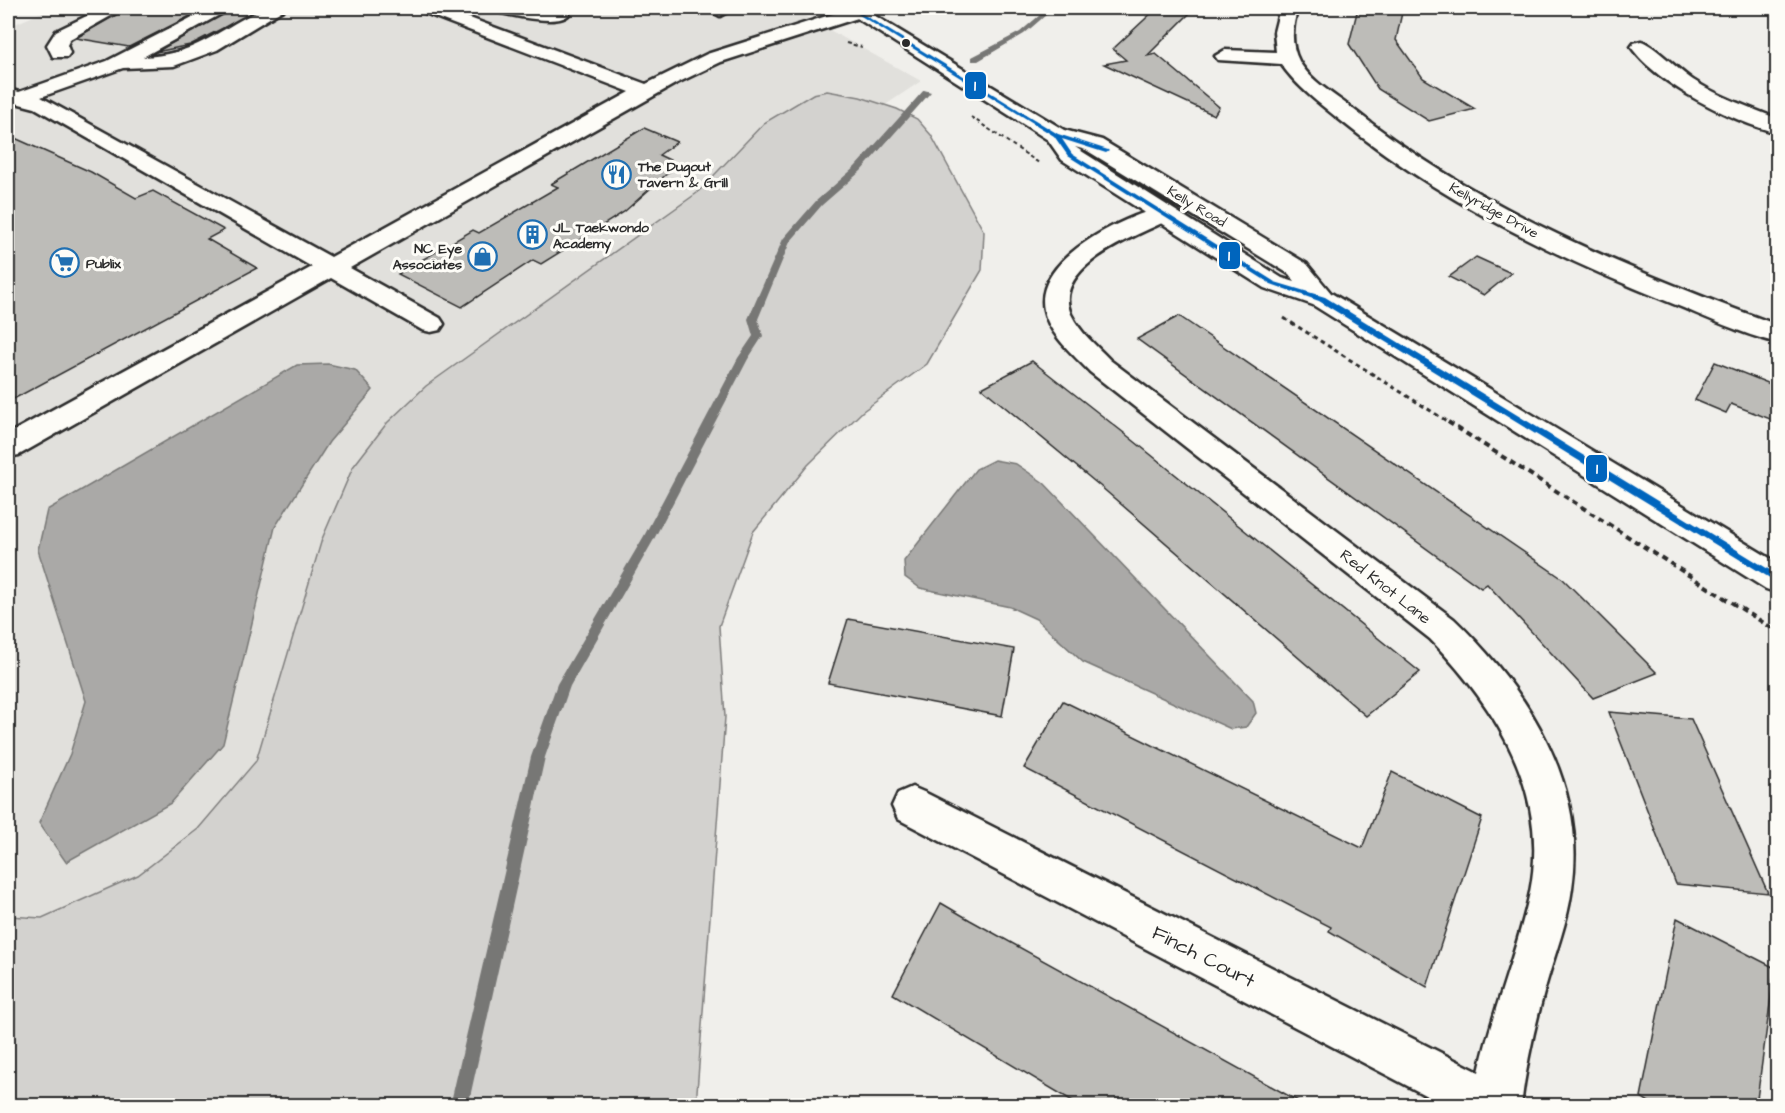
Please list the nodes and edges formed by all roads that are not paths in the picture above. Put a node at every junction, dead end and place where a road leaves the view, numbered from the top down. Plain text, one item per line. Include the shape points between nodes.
1 (116, 8) edge
2 (223, 8) edge
3 (277, 8) edge
4 (428, 8) edge
5 (503, 8) edge
6 (1289, 8) edge
7 (854, 10) edge
8 (560, 14) dead end
9 (1641, 47) dead end
10 (60, 53) dead end
11 (1225, 56) dead end
12 (1287, 58) junction
13 (114, 65) junction
14 (648, 92) junction
15 (15, 103) edge
16 (1778, 127) edge
17 (1056, 135) junction
18 (1163, 214) junction
19 (330, 267) junction
20 (1322, 299) junction
21 (431, 324) dead end
22 (1778, 335) edge
23 (8, 447) edge
24 (1778, 580) edge
25 (912, 806) dead end
26 (1496, 1106) edge

1 - 10 street via 63,35 57,45
2 - 13 street
3 - 13 street via 210,46 167,62
4 - 14 street
5 - 8 street
6 - 12 street via 1283,28
7 - 14 street via 714,58
7 - 17 street, Kelly Road
9 - 16 street via 1654,63 1684,85
11 - 12 street
12 - 22 street, Kellyridge Drive via 1306,81 1353,122 1487,208 1619,272
13 - 15 street
14 - 19 street
15 - 19 street via 46,106
17 - 18 street, Kelly Road via 1070,155
17 - 20 street, Kelly Road via 1094,145 1203,210 1298,269
18 - 20 street, Kelly Road via 1273,283
18 - 26 street, Red Knot Lane via 1092,247 1065,271 1055,297 1064,331 1107,371 1447,634 1486,673 1520,724 1539,764 1551,806 1553,877 1503,1062
19 - 21 street
19 - 23 street
20 - 24 street, Kelly Road
25 - 26 street, Finch Court

